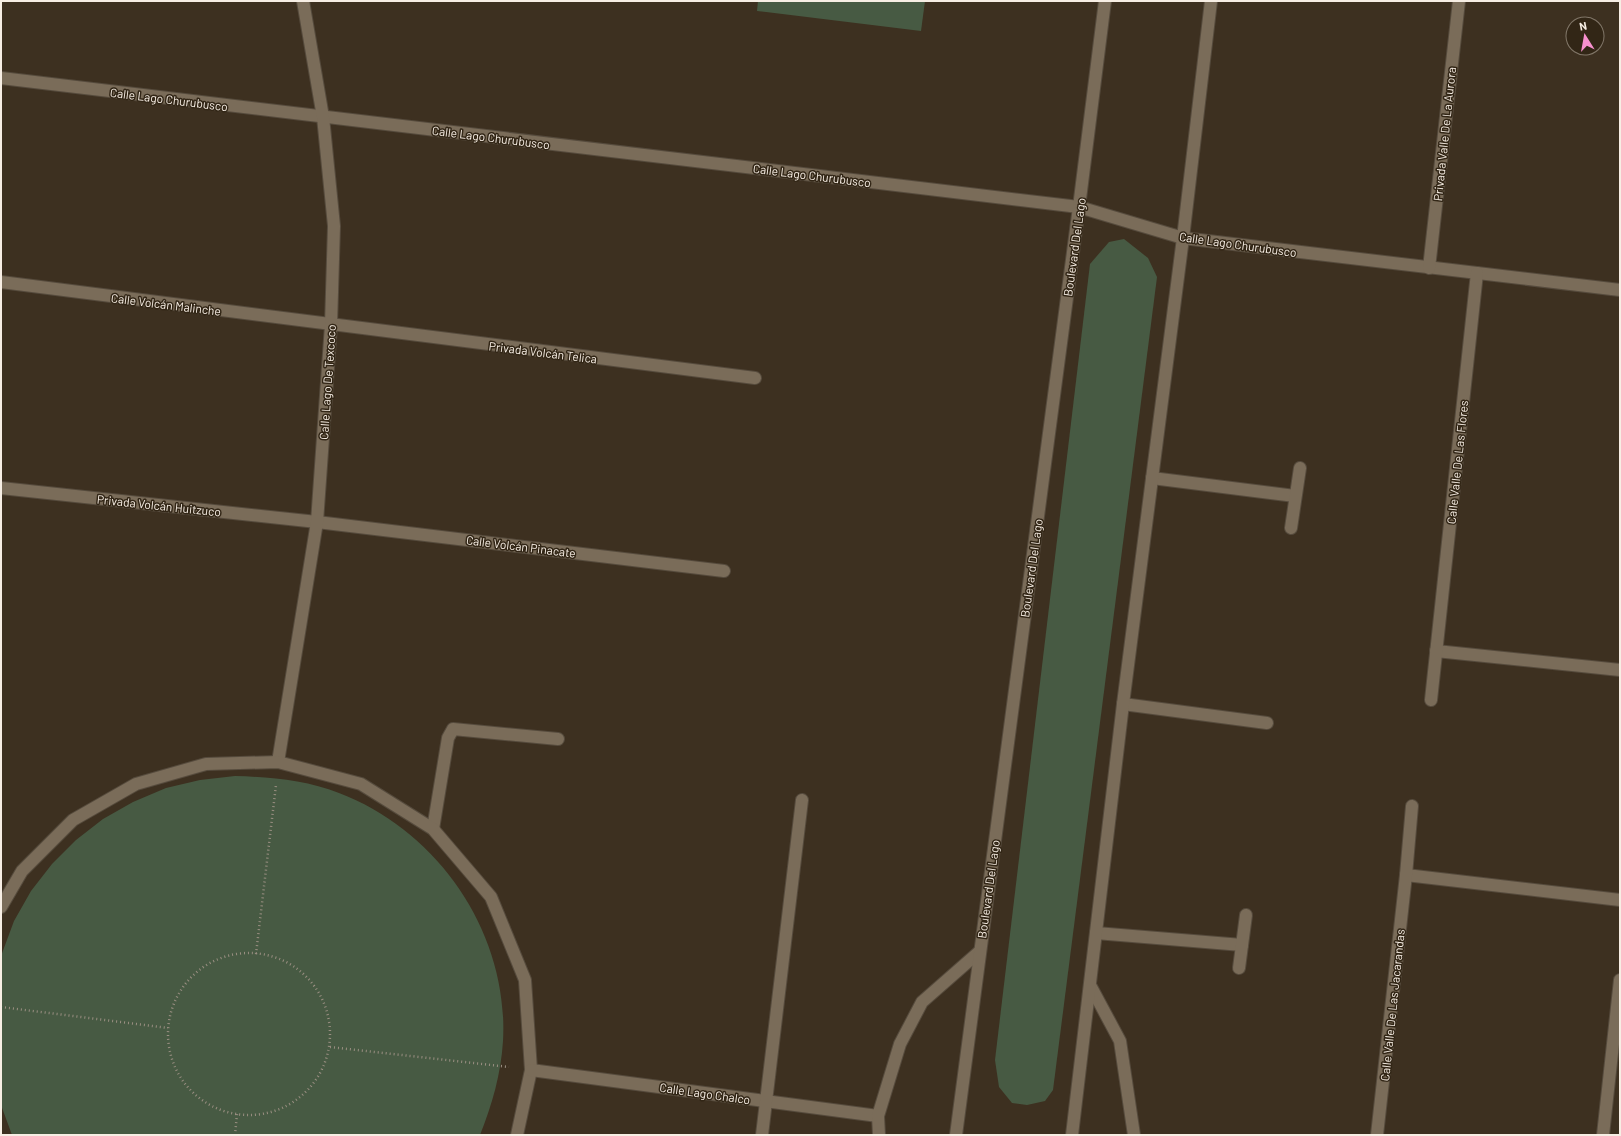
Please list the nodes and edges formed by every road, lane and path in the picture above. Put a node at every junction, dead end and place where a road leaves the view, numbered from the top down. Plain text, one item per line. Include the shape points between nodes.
1 (303, 1) edge
2 (1105, 1) edge
3 (1211, 1) edge
4 (1459, 1) edge
5 (1, 78) edge
6 (323, 117) junction
7 (1079, 207) junction
8 (1183, 238) junction
9 (1429, 268) junction
10 (1477, 273) junction
11 (1, 282) edge
12 (1620, 290) edge
13 (332, 326) junction
14 (755, 378) dead end
15 (1300, 468) dead end
16 (1152, 478) junction
17 (1, 488) edge
18 (1295, 496) junction
19 (317, 522) junction
20 (1291, 528) dead end
21 (724, 571) dead end
22 (1436, 651) junction
23 (1620, 670) edge
24 (1431, 700) dead end
25 (1123, 704) junction
26 (1267, 723) dead end
27 (558, 739) dead end
28 (278, 762) junction
29 (802, 800) dead end
30 (1412, 806) dead end
31 (433, 829) junction
32 (1406, 874) junction
33 (1620, 900) edge
34 (1, 907) edge
35 (1246, 915) dead end
36 (1096, 933) junction
37 (1242, 945) junction
38 (979, 952) junction
39 (256, 954) junction
40 (1239, 968) dead end
41 (1620, 980) edge
42 (1090, 984) junction
43 (1, 1007) edge
44 (168, 1028) junction
45 (330, 1047) junction
46 (531, 1070) junction
47 (766, 1101) junction
48 (238, 1114) junction
49 (878, 1116) junction
50 (235, 1135) edge
51 (517, 1135) edge
52 (762, 1135) edge
53 (879, 1135) edge
54 (956, 1135) edge
55 (1072, 1135) edge
56 (1134, 1135) edge
57 (1378, 1135) edge
58 (1603, 1135) edge

1 - 6 street, Calle Lago De Texcoco
2 - 7 street, Boulevard Del Lago
3 - 8 street
4 - 9 street, Privada Valle De La Aurora
5 - 6 street, Calle Lago Churubusco
6 - 7 street, Calle Lago Churubusco
6 - 13 street, Calle Lago De Texcoco via 334,226
7 - 8 street, Calle Lago Churubusco
7 - 38 street, Boulevard Del Lago
8 - 9 street, Calle Lago Churubusco
8 - 16 street
9 - 10 street, Calle Lago Churubusco
10 - 12 street, Calle Lago Churubusco
10 - 22 street, Calle Valle De Las Flores
11 - 13 street, Calle Volcán Malinche
13 - 14 street, Privada Volcán Telica
13 - 19 street, Calle Lago De Texcoco
15 - 18 street
16 - 18 street
16 - 25 street
17 - 19 street, Privada Volcán Huitzuco
18 - 20 street
19 - 21 street, Calle Volcán Pinacate
19 - 28 street, Calle Lago De Texcoco
22 - 23 street
22 - 24 street, Calle Valle De Las Flores
25 - 26 street
25 - 36 street
27 - 31 street via 453,729 448,738
28 - 31 street via 361,784
28 - 34 street via 206,764 136,784 74,820 22,871
28 - 39 path
29 - 47 street
30 - 32 street, Calle Valle De Las Jacarandas
31 - 46 street via 491,897 517,959 525,980
32 - 33 street
32 - 57 street, Calle Valle De Las Jacarandas
35 - 37 street
36 - 37 street
36 - 42 street
37 - 40 street
38 - 49 street via 922,1002 900,1044
38 - 54 street, Boulevard Del Lago
39 - 44 path via 226,956 207,964 192,976 180,990 172,1007
39 - 45 path via 267,954 287,962 304,973 317,989 327,1007 331,1027
41 - 58 street
42 - 55 street
42 - 56 street via 1120,1041
43 - 44 path
44 - 48 path via 172,1063 193,1094 227,1113
45 - 46 path
45 - 48 path via 322,1071 301,1097 267,1114
46 - 47 street, Calle Lago Chalco
46 - 51 street
47 - 49 street, Calle Lago Chalco
47 - 52 street
48 - 50 path
49 - 53 street

